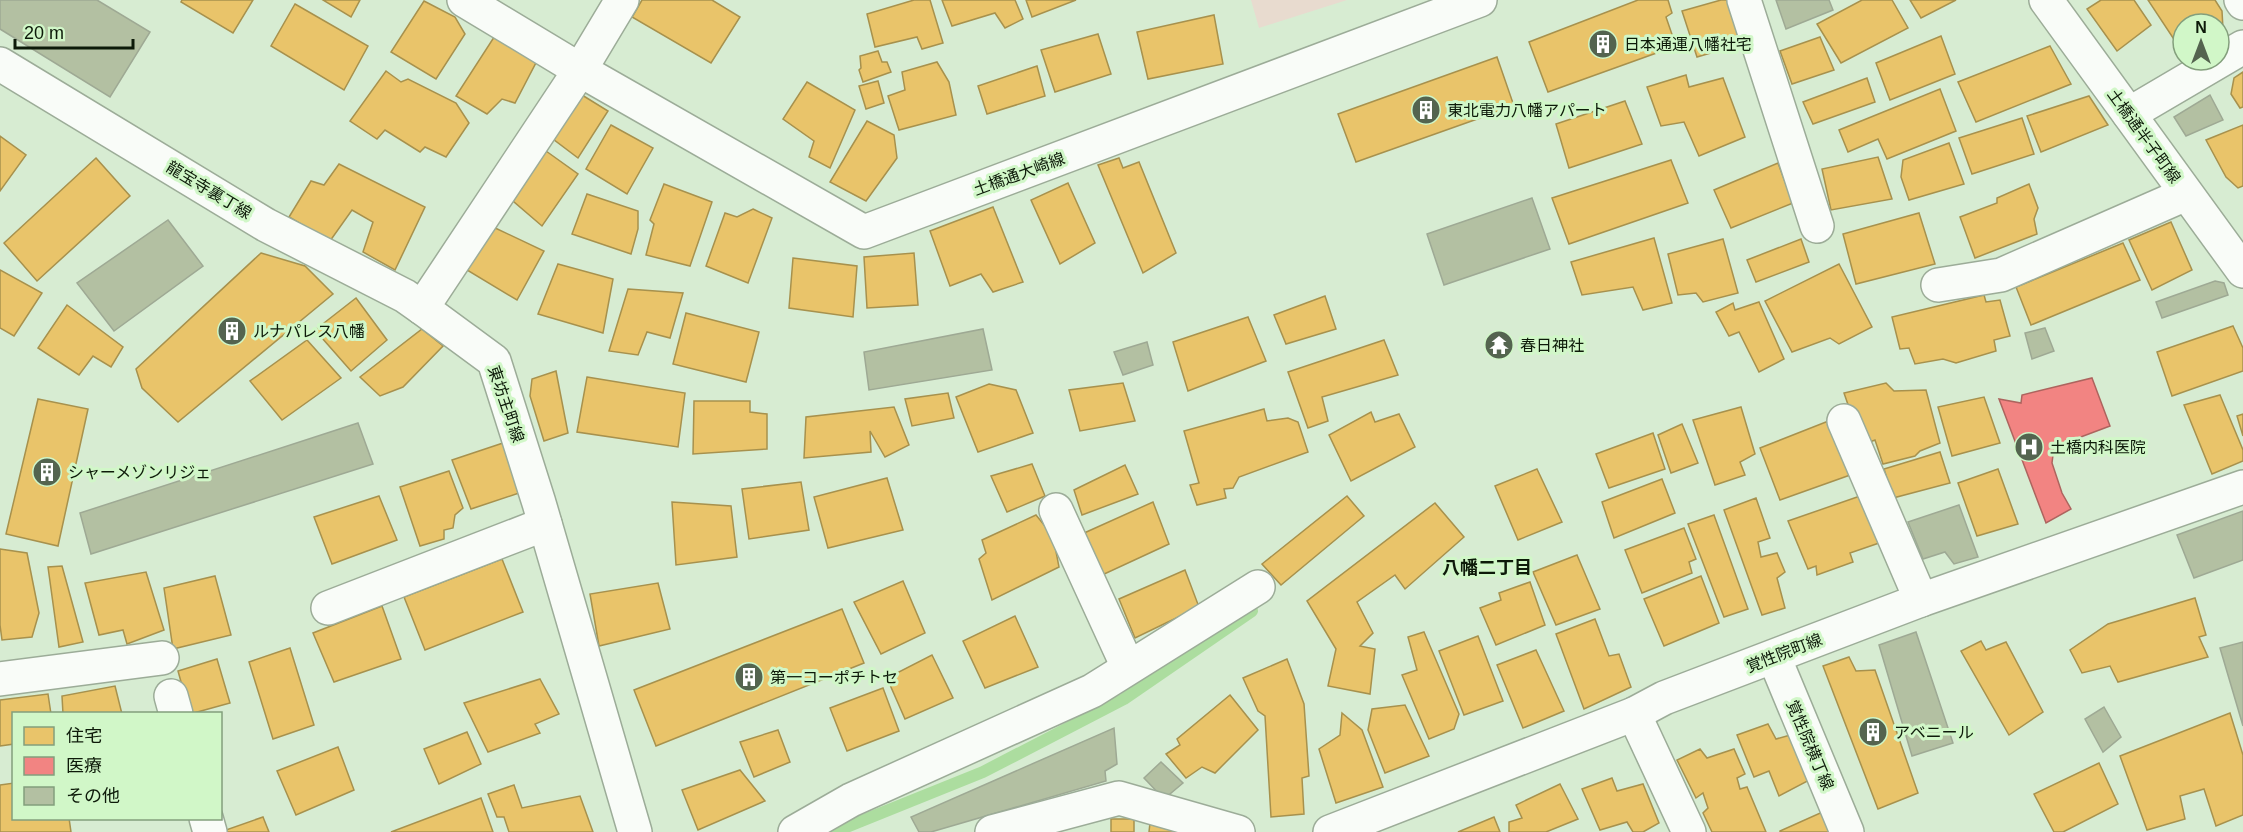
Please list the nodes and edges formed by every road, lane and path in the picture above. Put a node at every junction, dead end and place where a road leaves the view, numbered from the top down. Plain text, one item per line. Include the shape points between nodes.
1 (464, 0) edge
2 (622, 0) edge
3 (1479, 0) edge
4 (1744, 0) edge
5 (2046, 0) edge
6 (2243, 47) edge
7 (0, 64) edge
8 (580, 70) junction
9 (2129, 114) junction
10 (2186, 194) junction
11 (1817, 226) dead end
12 (2243, 271) edge
13 (1938, 285) dead end
14 (422, 308) junction
15 (1844, 421) dead end
16 (2243, 487) edge
17 (1056, 510) dead end
18 (545, 525) junction
19 (1258, 587) dead end
20 (1921, 600) junction
21 (328, 608) dead end
22 (1773, 657) junction
23 (162, 658) dead end
24 (1128, 667) junction
25 (0, 679) edge
26 (1634, 714) junction
27 (636, 832) edge
28 (795, 832) edge
29 (992, 832) edge
30 (1238, 832) edge
31 (1330, 832) edge
32 (1689, 832) edge
33 (1847, 832) edge

1 - 8 street
2 - 8 street
3 - 8 street, 土橋通大崎線 via 864,232
4 - 11 street
5 - 9 street, 土橋通半子町線
6 - 9 street
7 - 14 street, 龍宝寺裏丁線 via 266,225
8 - 14 street
9 - 10 street, 土橋通半子町線
10 - 12 street, 土橋通半子町線
10 - 13 street via 2001,275
14 - 18 street, 東坊主町線 via 494,361
15 - 20 street
16 - 20 street, 覚性院町線
17 - 24 street
18 - 21 street
18 - 27 street, 東坊主町線
19 - 24 street
20 - 22 street, 覚性院町線
22 - 26 street, 覚性院町線 via 1664,698
22 - 33 street, 覚性院横丁線
23 - 25 street
24 - 28 street via 1092,691 850,800
26 - 31 street, 覚性院町線
26 - 32 street
29 - 30 street via 1119,798

